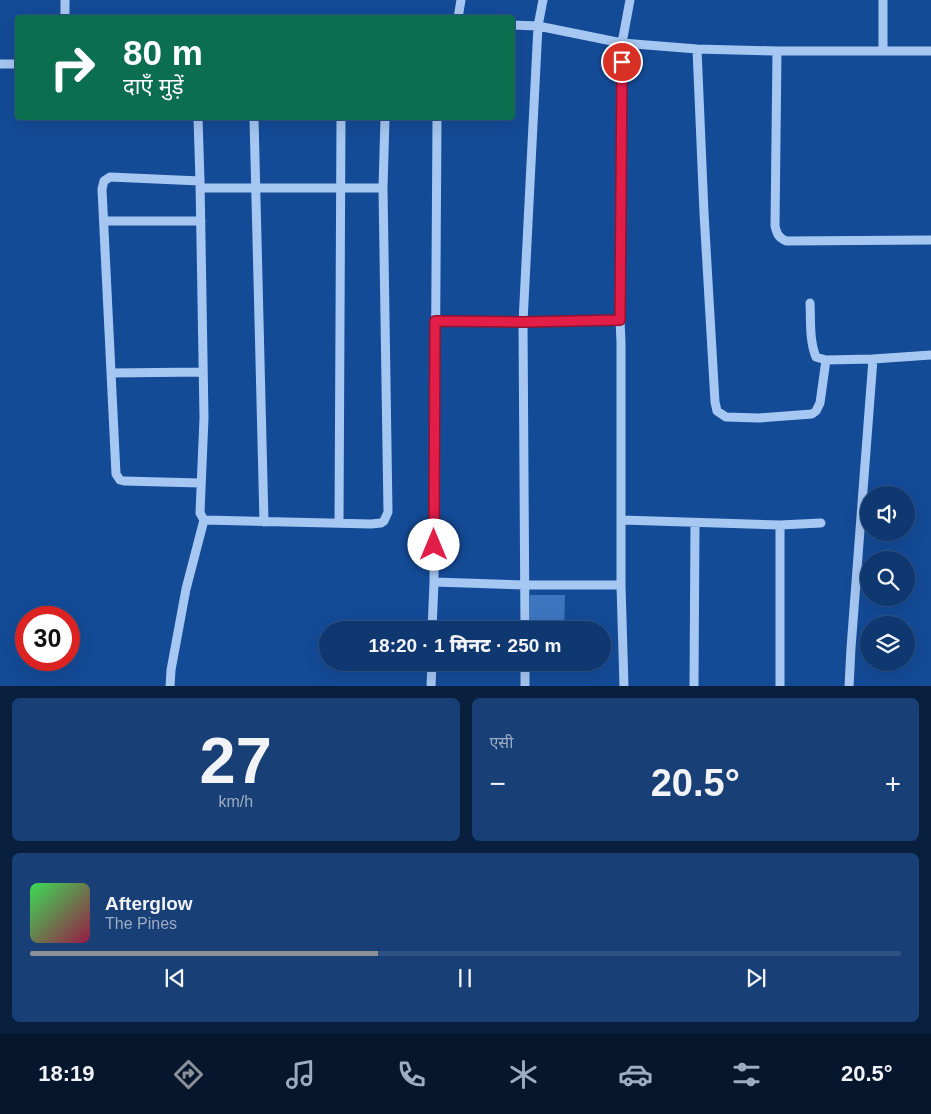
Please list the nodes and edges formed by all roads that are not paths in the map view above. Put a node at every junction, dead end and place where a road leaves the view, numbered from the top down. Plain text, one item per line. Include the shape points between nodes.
1 (65, 0) edge
2 (461, 0) edge
3 (543, 0) edge
4 (630, 0) edge
5 (883, 0) edge
6 (65, 15) edge
7 (458, 15) edge
8 (515, 25) edge
9 (538, 26) junction
10 (622, 42) junction
11 (697, 49) junction
12 (777, 51) junction
13 (883, 51) junction
14 (931, 51) edge
15 (0, 64) edge
16 (15, 64) edge
17 (198, 120) edge
18 (254, 120) edge
19 (341, 120) edge
20 (385, 120) edge
21 (437, 120) edge
22 (200, 184) junction
23 (256, 188) junction
24 (341, 188) junction
25 (383, 188) junction
26 (104, 221) junction
27 (201, 221) junction
28 (931, 240) edge
29 (810, 303) dead end
30 (620, 320) junction
31 (435, 321) junction
32 (523, 322) junction
33 (931, 355) edge
34 (873, 358) junction
35 (826, 360) junction
36 (203, 372) junction
37 (111, 373) junction
38 (200, 483) junction
39 (204, 520) junction
40 (622, 520) junction
41 (264, 522) junction
42 (339, 523) junction
43 (695, 523) junction
44 (821, 523) dead end
45 (780, 525) junction
46 (434, 582) junction
47 (525, 585) junction
48 (621, 585) junction
49 (432, 621) edge
50 (525, 621) edge
51 (432, 671) edge
52 (525, 671) edge
53 (170, 686) edge
54 (431, 686) edge
55 (525, 686) edge
56 (624, 686) edge
57 (694, 686) edge
58 (780, 686) edge
59 (849, 686) edge

1 - 6 street
2 - 7 street
3 - 9 street
4 - 10 street
5 - 13 street
8 - 9 street
9 - 10 street
9 - 32 street
10 - 11 street
10 - 30 street
11 - 12 street
11 - 35 street via 714,402 718,411 726,416 759,418 812,414 820,403
12 - 13 street
12 - 28 street via 777,235 786,241
13 - 14 street
15 - 16 street
17 - 22 street
18 - 23 street
19 - 24 street
20 - 25 street
21 - 31 street
22 - 23 street
22 - 26 street via 106,178 102,189
22 - 27 street
23 - 24 street
23 - 41 street
24 - 25 street
24 - 42 street
25 - 42 street via 388,512 381,523
26 - 27 street
26 - 37 street
27 - 36 street
29 - 35 street via 813,349 816,356
30 - 32 street
30 - 40 street
31 - 32 street
31 - 46 street
32 - 47 street
33 - 34 street
34 - 35 street
34 - 59 street
36 - 37 street
36 - 38 street
37 - 38 street via 117,478 124,481
38 - 39 street via 200,513
39 - 41 street
39 - 53 street via 186,589
40 - 43 street
40 - 48 street
41 - 42 street
43 - 45 street
43 - 57 street
44 - 45 street
45 - 58 street
46 - 47 street
46 - 49 street
47 - 48 street
47 - 50 street
48 - 56 street
51 - 54 street
52 - 55 street

